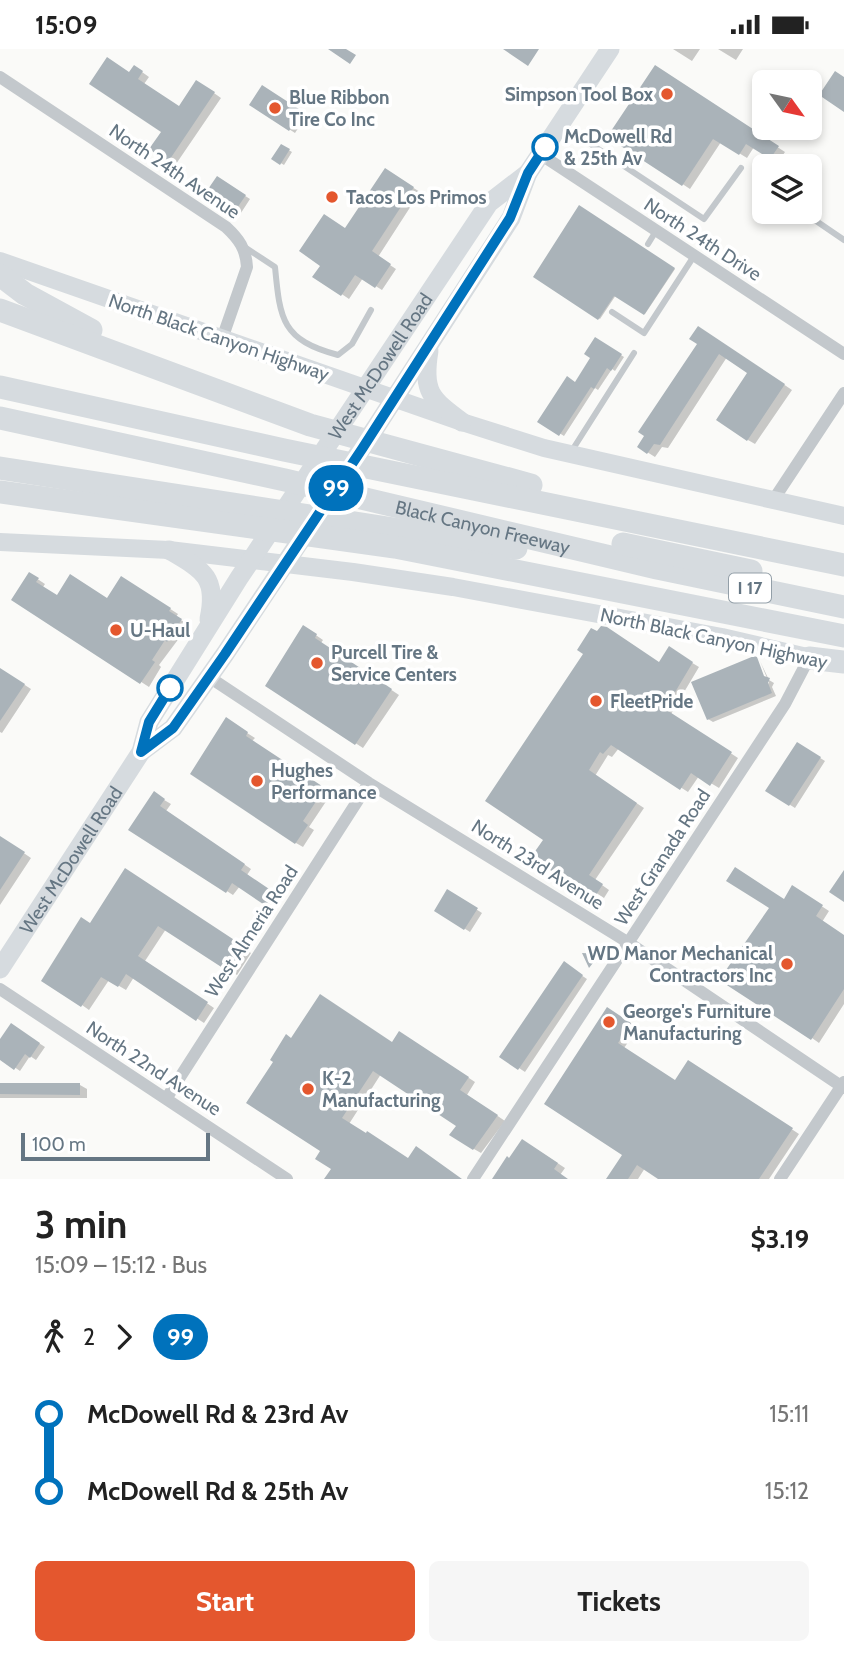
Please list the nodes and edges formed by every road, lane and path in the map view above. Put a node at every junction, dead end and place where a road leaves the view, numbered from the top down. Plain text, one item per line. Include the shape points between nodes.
1 (610, 49) edge
2 (0, 77) edge
3 (561, 124) junction
4 (540, 155) junction
5 (741, 168) dead end
6 (528, 173) junction
7 (821, 224) edge
8 (656, 231) junction
9 (844, 240) edge
10 (242, 244) junction
11 (648, 244) dead end
12 (694, 256) junction
13 (0, 261) edge
14 (0, 275) edge
15 (0, 310) edge
16 (371, 310) dead end
17 (612, 312) dead end
18 (222, 339) junction
19 (430, 343) junction
20 (634, 353) dead end
21 (844, 354) edge
22 (171, 372) junction
23 (0, 387) edge
24 (367, 387) junction
25 (844, 393) edge
26 (396, 397) junction
27 (0, 418) edge
28 (463, 422) junction
29 (26, 424) junction
30 (570, 454) junction
31 (0, 468) edge
32 (0, 492) edge
33 (774, 499) junction
34 (844, 516) edge
35 (702, 534) junction
36 (0, 542) edge
37 (169, 550) junction
38 (250, 561) junction
39 (285, 565) junction
40 (844, 565) edge
41 (657, 568) junction
42 (844, 591) edge
43 (844, 607) edge
44 (206, 631) junction
45 (844, 636) edge
46 (809, 658) junction
47 (844, 664) edge
48 (209, 677) junction
49 (141, 752) junction
50 (369, 783) junction
51 (629, 943) junction
52 (0, 969) edge
53 (0, 989) edge
54 (843, 1086) edge
55 (166, 1099) junction
56 (287, 1179) edge
57 (473, 1179) edge
58 (780, 1179) edge

1 - 3 main road, West McDowell Road
2 - 10 street, North 24th Avenue via 226,227
3 - 4 main road, West McDowell Road
3 - 5 lane via 704,219
4 - 6 main road, West McDowell Road
4 - 8 street, North 24th Drive
6 - 19 main road, West McDowell Road via 510,218
6 - 24 main road, West McDowell Road via 489,203
7 - 9 lane
8 - 11 lane
8 - 12 street, North 24th Drive
10 - 16 lane via 275,267 285,323 294,335 318,350 338,355 352,344
10 - 18 street, North 24th Avenue via 247,267
12 - 17 lane via 643,333
12 - 21 street, North 24th Drive
13 - 18 main road, North Black Canyon Highway
14 - 22 highway via 69,320
15 - 22 highway
18 - 24 main road, North Black Canyon Highway
19 - 26 main road, West McDowell Road
19 - 28 main road via 428,391
20 - 30 lane
22 - 35 highway via 310,425
23 - 35 highway, Black Canyon Freeway / I 17
24 - 26 main road, North Black Canyon Highway
24 - 38 main road, West McDowell Road
25 - 33 street
26 - 28 main road, North Black Canyon Highway
26 - 39 main road, West McDowell Road
27 - 29 highway, Black Canyon Freeway / I 17
28 - 30 main road, North Black Canyon Highway
29 - 41 highway, Black Canyon Freeway / I 17
29 - 42 highway via 39,418
30 - 33 main road, North Black Canyon Highway
31 - 41 highway
32 - 45 highway via 395,547
33 - 34 main road, North Black Canyon Highway
35 - 40 highway, Black Canyon Freeway / I 17
36 - 37 main road, North Black Canyon Highway
37 - 38 main road, North Black Canyon Highway
37 - 44 main road via 197,568 211,586 213,603
38 - 39 main road, North Black Canyon Highway
38 - 44 main road, West McDowell Road
39 - 46 main road, North Black Canyon Highway via 453,587 722,637
39 - 48 main road, West McDowell Road
41 - 43 highway, Black Canyon Freeway / I 17
44 - 49 main road, West McDowell Road via 149,722
46 - 47 highway
46 - 51 street, West Granada Road via 785,704
48 - 49 main road, West McDowell Road via 173,728
48 - 50 street, North 23rd Avenue
49 - 52 main road, West McDowell Road
50 - 51 street, North 23rd Avenue
50 - 55 street, West Almeria Road
51 - 54 street, North 23rd Avenue
51 - 57 street, West Granada Road
53 - 55 street, North 22nd Avenue
54 - 58 street
55 - 56 street, North 22nd Avenue

